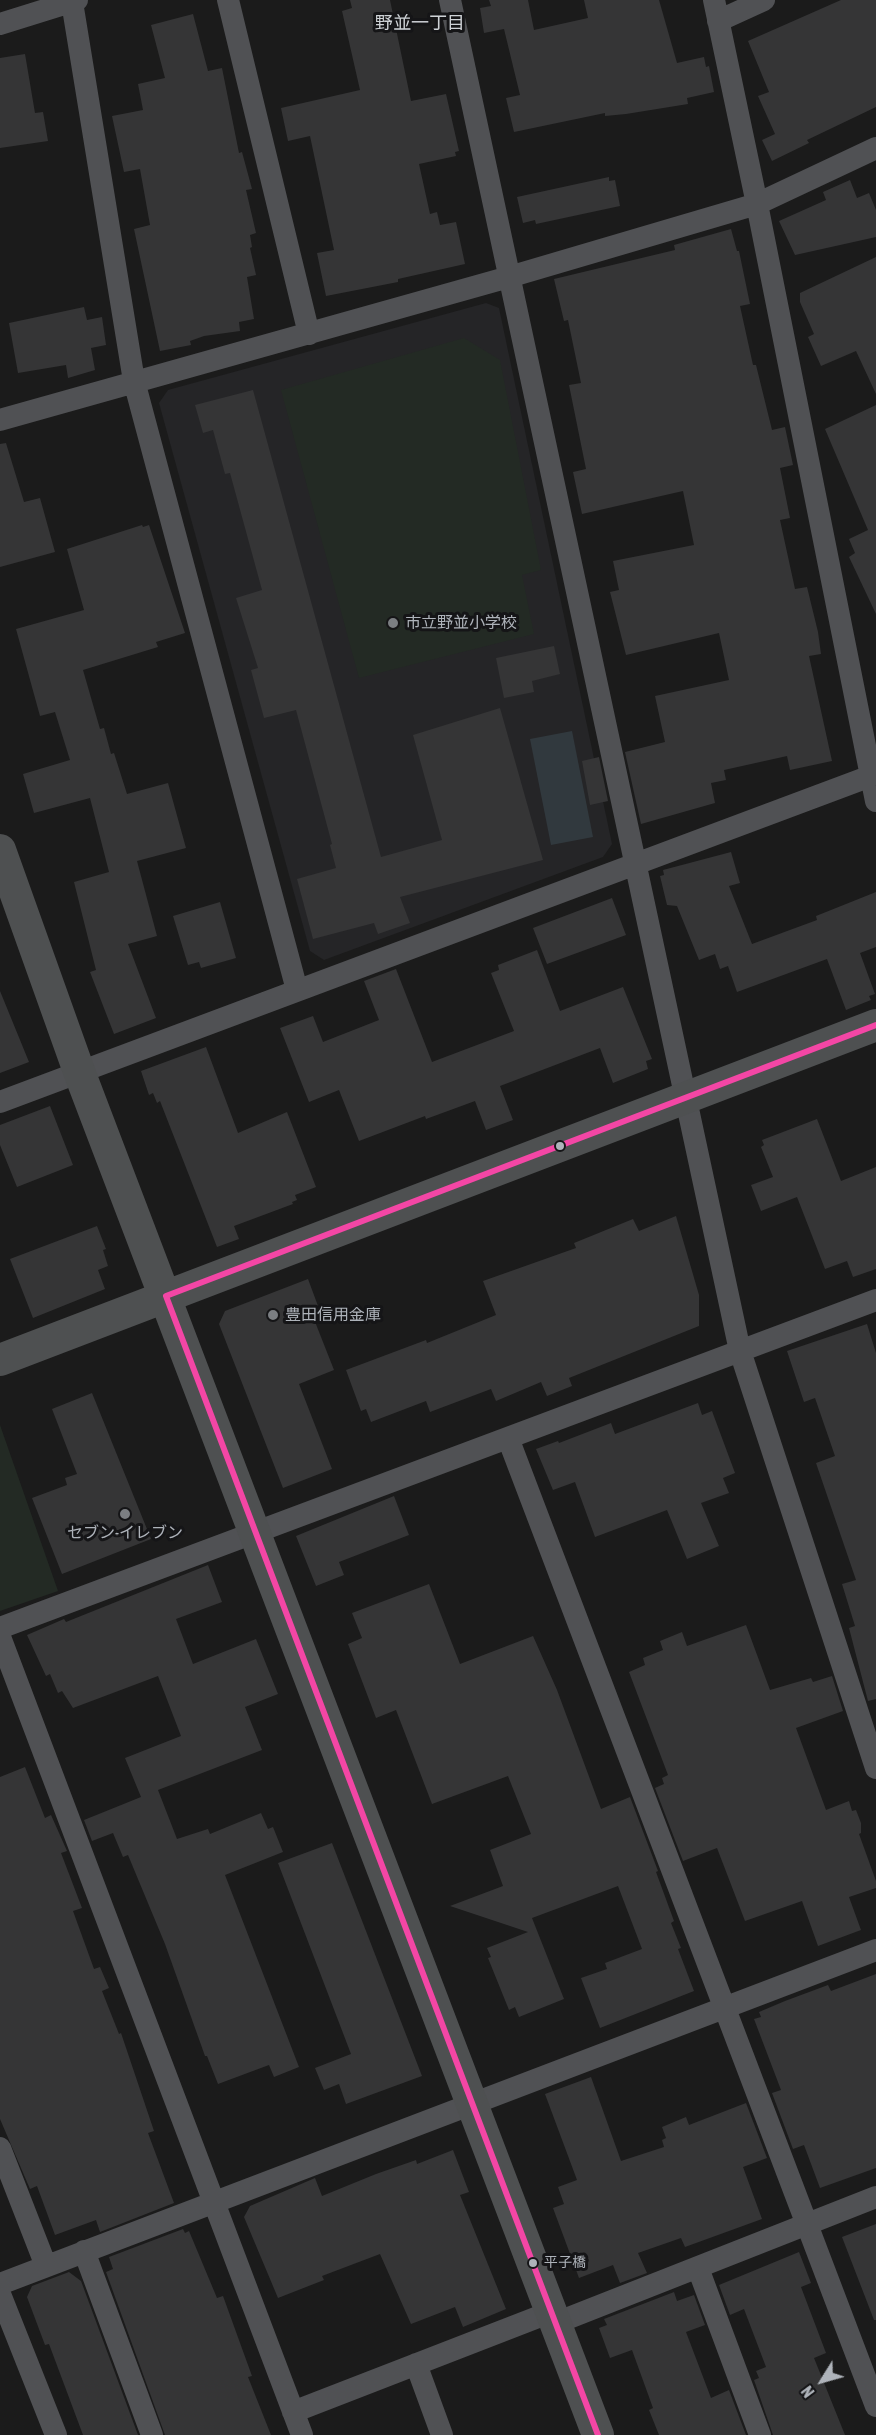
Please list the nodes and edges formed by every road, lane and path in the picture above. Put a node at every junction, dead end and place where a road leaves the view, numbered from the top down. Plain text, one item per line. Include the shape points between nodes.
1 (228, 0) edge
2 (450, 0) edge
3 (764, 0) edge
4 (74, 1) edge
5 (716, 10) edge
6 (0, 24) edge
7 (874, 154) edge
8 (757, 204) junction
9 (509, 277) junction
10 (309, 334) junction
11 (134, 381) junction
12 (0, 420) edge
13 (873, 776) edge
14 (876, 801) edge
15 (0, 850) edge
16 (634, 865) junction
17 (297, 990) junction
18 (876, 1024) edge
19 (80, 1074) junction
20 (685, 1097) junction
21 (0, 1102) edge
22 (166, 1296) junction
23 (876, 1300) edge
24 (740, 1351) junction
25 (0, 1359) edge
26 (508, 1438) junction
27 (256, 1533) junction
28 (0, 1628) edge
29 (0, 1637) edge
30 (876, 1768) edge
31 (876, 1950) edge
32 (724, 2008) junction
33 (472, 2104) junction
34 (0, 2148) edge
35 (876, 2197) edge
36 (214, 2202) junction
37 (808, 2222) junction
38 (84, 2252) junction
39 (46, 2266) junction
40 (698, 2268) junction
41 (0, 2284) edge
42 (0, 2294) edge
43 (554, 2318) junction
44 (416, 2364) junction
45 (876, 2406) edge
46 (293, 2412) junction
47 (56, 2435) edge
48 (152, 2435) edge
49 (302, 2435) edge
50 (442, 2435) edge
51 (598, 2435) edge
52 (760, 2435) edge

1 - 10 street
2 - 9 street
3 - 5 street
4 - 6 street
4 - 11 street
5 - 8 street
7 - 8 street
8 - 9 street
8 - 13 street
9 - 10 street
9 - 16 street
10 - 11 street
11 - 12 street
11 - 17 street
13 - 14 street
13 - 16 street
15 - 19 street
16 - 17 street
16 - 20 street
17 - 19 street
18 - 20 street
19 - 21 street
19 - 22 street
20 - 22 street
20 - 24 street
22 - 25 street
22 - 27 street
23 - 24 street
24 - 26 street
24 - 30 street
26 - 27 street
26 - 32 street
27 - 28 street
27 - 33 street
29 - 36 street
31 - 32 street
32 - 33 street
32 - 37 street
33 - 36 street
33 - 43 street
34 - 39 street
35 - 37 street
36 - 38 street
36 - 46 street
37 - 40 street
37 - 45 street
38 - 39 street
38 - 48 street
39 - 41 street
40 - 43 street
40 - 52 street
42 - 47 street
43 - 44 street
43 - 51 street
44 - 46 street
44 - 50 street
46 - 49 street

